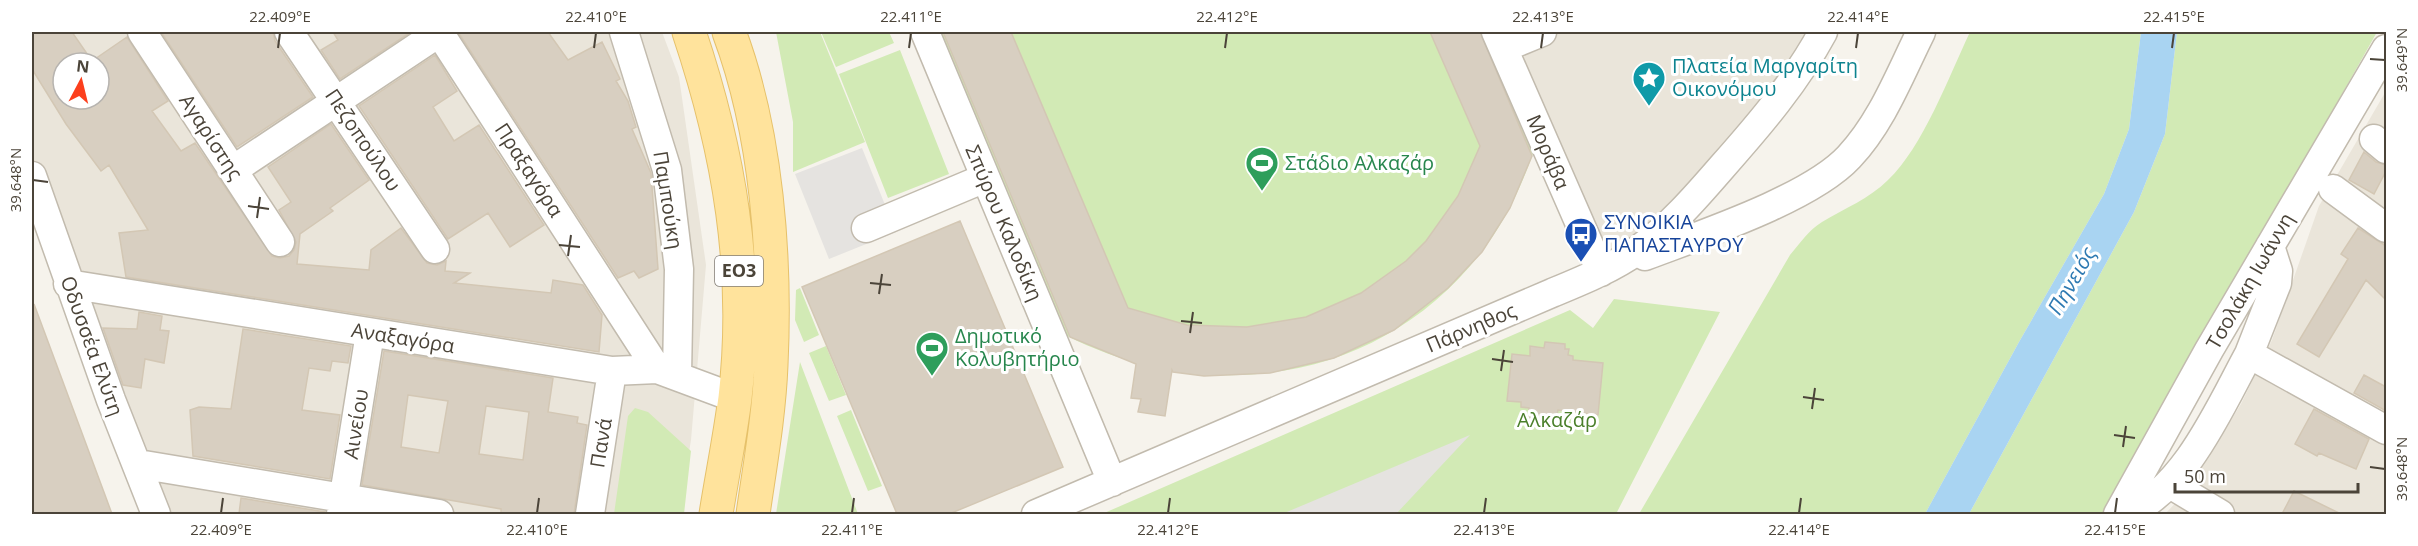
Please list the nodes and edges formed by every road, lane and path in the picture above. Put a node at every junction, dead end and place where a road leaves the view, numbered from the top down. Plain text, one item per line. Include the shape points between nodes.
1 (142, 32) edge
2 (289, 32) edge
3 (439, 32) edge
4 (624, 32) edge
5 (689, 32) edge
6 (729, 32) edge
7 (925, 32) edge
8 (1542, 32) edge
9 (1922, 32) edge
10 (1819, 34) edge
11 (1500, 40) edge
12 (2386, 49) edge
13 (338, 101) junction
14 (234, 170) junction
15 (32, 176) edge
16 (985, 178) junction
17 (2333, 189) dead end
18 (866, 228) dead end
19 (2386, 228) edge
20 (280, 242) dead end
21 (2270, 246) junction
22 (435, 249) dead end
23 (1601, 272) junction
24 (68, 284) junction
25 (370, 333) junction
26 (2249, 354) junction
27 (612, 371) junction
28 (667, 372) junction
29 (735, 398) junction
30 (2386, 430) edge
31 (138, 464) junction
32 (1112, 482) junction
33 (2170, 484) junction
34 (342, 506) edge
35 (156, 514) edge
36 (439, 514) edge
37 (590, 514) edge
38 (716, 514) edge
39 (753, 514) edge
40 (1036, 514) edge
41 (2118, 514) edge
42 (2126, 514) edge
43 (2220, 514) edge

1 - 14 street, Αγαρίστης
2 - 13 street, Πεζοπούλου
3 - 13 street
3 - 28 street, Πραξαγόρα
4 - 28 street, Παμπούκη via 667,170 679,269
5 - 29 main road, ΕΟ3 via 723,149 735,219 740,294
6 - 39 main road, ΕΟ3 via 745,82 758,152 770,267 771,364
7 - 16 street, Σπύρου Καλοδίκη
8 - 11 street
9 - 23 street via 1873,128 1848,159 1831,172 1746,216
10 - 23 street, Πάρνηθος via 1801,71 1699,194 1666,228
11 - 23 street, Μοράβα
12 - 21 street, Τσολάκη Ιωάννη
13 - 14 street
13 - 22 street, Πεζοπούλου
14 - 20 street, Αγαρίστης
15 - 24 street, Οδυσσέα Ελύτη
16 - 18 street
16 - 32 street, Σπύρου Καλοδίκη
17 - 19 street
21 - 26 street via 2278,271 2277,283
21 - 41 street, Τσολάκη Ιωάννη
23 - 32 street, Πάρνηθος
24 - 25 street, Αναξαγόρα
24 - 31 street, Οδυσσέα Ελύτη
25 - 27 street, Αναξαγόρα
25 - 34 street, Αινείου
26 - 30 street
26 - 33 street
27 - 28 street, Αναξαγόρα
27 - 37 street, Πανά
28 - 29 street, Αναξαγόρα
29 - 38 main road, ΕΟ3
31 - 34 street
31 - 35 street, Οδυσσέα Ελύτη
32 - 40 street, Πάρνηθος
33 - 42 street via 2145,505
33 - 43 street
34 - 36 street

